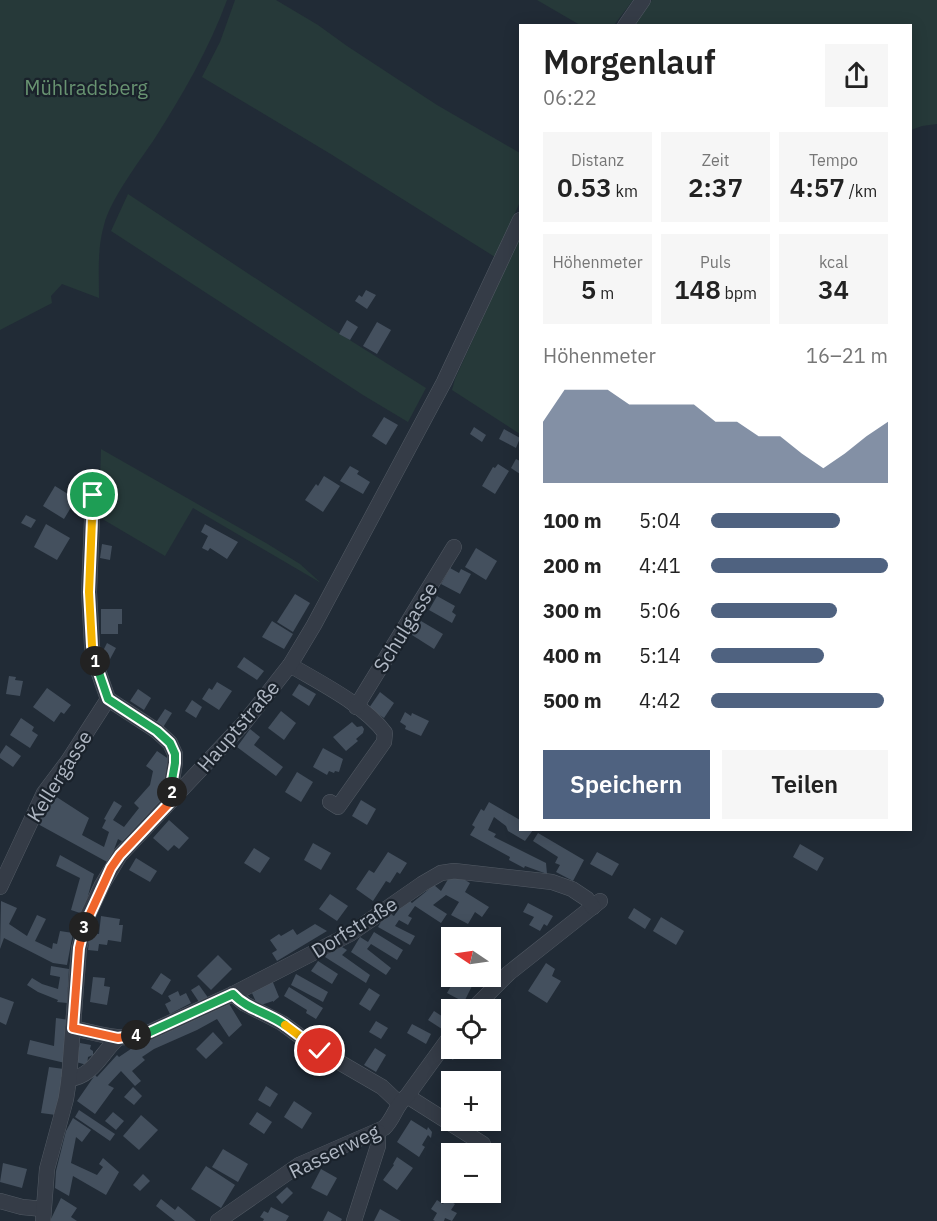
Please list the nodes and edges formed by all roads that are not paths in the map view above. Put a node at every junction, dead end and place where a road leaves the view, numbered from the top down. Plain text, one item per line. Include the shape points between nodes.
1 (643, 0) edge
2 (626, 24) edge
3 (519, 222) edge
4 (93, 495) dead end
5 (454, 547) dead end
6 (290, 665) junction
7 (108, 699) junction
8 (356, 706) junction
9 (176, 796) junction
10 (330, 801) dead end
11 (0, 887) edge
12 (233, 994) junction
13 (483, 999) edge
14 (73, 1028) junction
15 (118, 1038) junction
16 (441, 1049) edge
17 (69, 1079) junction
18 (403, 1100) junction
19 (378, 1132) junction
20 (481, 1143) edge
21 (0, 1201) edge
22 (43, 1215) edge
23 (218, 1221) edge
24 (354, 1221) edge

1 - 2 street
3 - 6 street, Hauptstraße via 423,422
4 - 7 street via 89,555 92,646
5 - 8 street, Schulgasse
6 - 8 street
6 - 9 street, Hauptstraße via 245,722
7 - 9 street via 170,743 175,754 171,786
7 - 11 street, Kellergasse via 44,793
8 - 10 street via 386,733 384,742 338,807
9 - 14 street, Hauptstraße via 120,855 88,915 79,948
12 - 13 street, Dorfstraße via 350,933 422,884 448,872 552,882 596,904 509,973
12 - 15 street, Dorfstraße via 143,1035
12 - 18 street
14 - 15 street, Dorfstraße
14 - 17 street, Hauptstraße
15 - 17 street via 86,1074
16 - 18 street, Rasserweg
17 - 22 street, Hauptstraße via 46,1168
18 - 19 street, Rasserweg via 390,1123
18 - 20 street
19 - 23 street, Rasserweg via 299,1165
19 - 24 street via 378,1146
21 - 22 street

